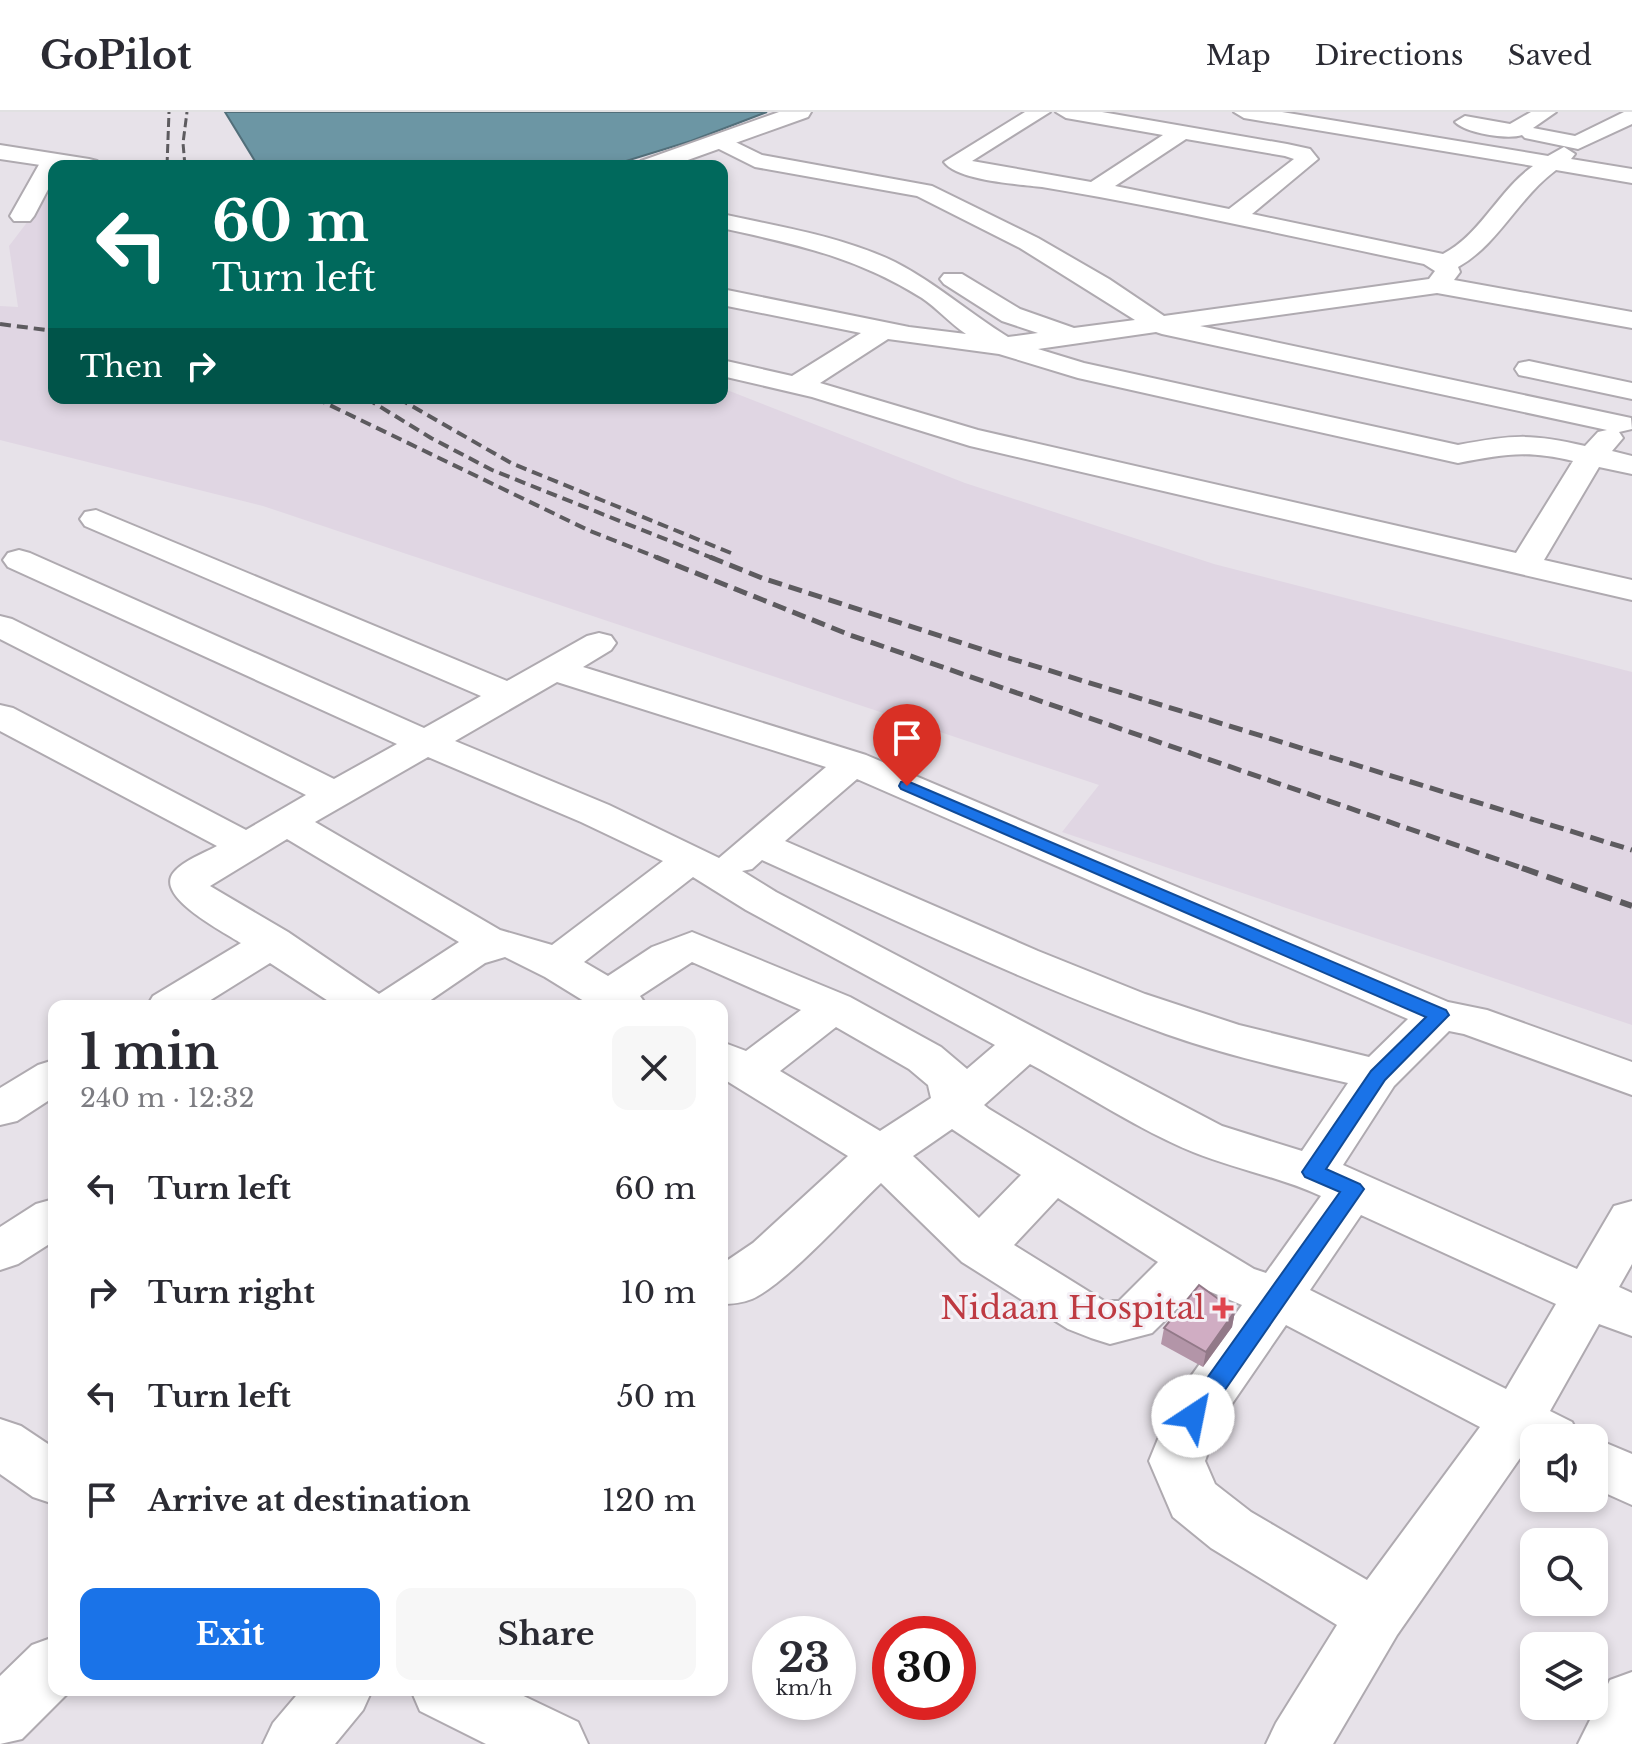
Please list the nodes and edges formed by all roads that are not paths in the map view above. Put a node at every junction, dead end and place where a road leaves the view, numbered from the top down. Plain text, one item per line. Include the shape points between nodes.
1 (800, 112) edge
2 (1007, 112) edge
3 (1066, 112) edge
4 (1244, 112) edge
5 (1546, 112) edge
6 (1036, 114) edge
7 (1592, 115) dead end
8 (1458, 116) edge
9 (1627, 118) edge
10 (1184, 131) junction
11 (1513, 131) junction
12 (723, 142) junction
13 (1423, 142) junction
14 (1578, 143) junction
15 (0, 152) edge
16 (48, 160) edge
17 (668, 160) edge
18 (1553, 163) junction
19 (48, 168) edge
20 (1632, 176) edge
21 (1095, 189) junction
22 (22, 216) dead end
23 (1234, 217) junction
24 (818, 219) dead end
25 (728, 222) edge
26 (1440, 275) junction
27 (728, 298) edge
28 (1632, 320) edge
29 (1162, 326) junction
30 (884, 330) junction
31 (1056, 341) junction
32 (1003, 346) junction
33 (728, 369) edge
34 (1529, 369) dead end
35 (797, 385) junction
36 (1632, 391) edge
37 (1626, 417) edge
38 (1591, 456) junction
39 (1632, 465) edge
40 (96, 519) dead end
41 (19, 560) dead end
42 (1526, 563) junction
43 (1632, 590) edge
44 (0, 626) edge
45 (599, 643) dead end
46 (553, 669) junction
47 (510, 695) junction
48 (0, 716) edge
49 (424, 742) junction
50 (853, 763) junction
51 (334, 794) junction
52 (285, 821) junction
53 (759, 844) junction
54 (245, 845) junction
55 (705, 866) junction
56 (273, 942) junction
57 (492, 944) junction
58 (553, 965) junction
59 (179, 1000) edge
60 (358, 1000) edge
61 (402, 1000) edge
62 (614, 1000) edge
63 (619, 1000) edge
64 (834, 1007) junction
65 (1439, 1015) junction
66 (1026, 1042) junction
67 (736, 1064) edge
68 (1378, 1075) junction
69 (1632, 1079) edge
70 (48, 1080) edge
71 (956, 1104) junction
72 (0, 1109) edge
73 (881, 1154) junction
74 (1052, 1173) junction
75 (1333, 1181) junction
76 (1632, 1219) edge
77 (48, 1221) edge
78 (980, 1249) junction
79 (0, 1251) edge
80 (1199, 1263) junction
81 (728, 1284) edge
82 (1275, 1296) junction
83 (1610, 1305) edge
84 (1524, 1424) edge
85 (1537, 1424) edge
86 (1520, 1446) edge
87 (1608, 1468) edge
88 (1632, 1481) edge
89 (1376, 1616) junction
90 (48, 1671) edge
91 (336, 1696) edge
92 (469, 1696) edge
93 (1632, 1701) edge
94 (0, 1718) edge
95 (295, 1744) edge
96 (555, 1744) edge
97 (1298, 1744) edge
98 (1610, 1744) edge

1 - 12 main road
2 - 6 street
3 - 10 street
4 - 13 street
5 - 11 street
6 - 21 street via 955,162 974,170
7 - 9 street
8 - 11 street
8 - 13 street
9 - 14 street
10 - 21 street
10 - 23 street via 1287,150 1307,159
11 - 14 street
12 - 17 main road
12 - 29 street via 755,160 924,191 1055,258
13 - 18 street
14 - 18 street
15 - 16 main road
18 - 20 street
18 - 26 street via 1525,182 1470,250
19 - 22 street
21 - 23 street
23 - 26 street via 1431,258
24 - 31 street via 924,261
25 - 32 street via 833,246 885,267
26 - 28 street
26 - 29 street
27 - 30 street
29 - 31 street
29 - 37 street
30 - 32 street
30 - 35 street
31 - 32 street
32 - 38 street via 1078,370 1458,454 1538,444
33 - 35 street
34 - 36 street
35 - 42 street via 1015,448
37 - 38 street
38 - 39 street
38 - 42 street
40 - 47 street
41 - 49 street
42 - 43 street
44 - 51 street
45 - 46 street
46 - 47 street
46 - 50 street
47 - 49 street
48 - 54 street
49 - 51 street
49 - 55 street via 626,825
50 - 53 street
50 - 65 street
51 - 52 street
52 - 54 street
52 - 57 street
53 - 55 street
53 - 68 street via 1101,992 1239,1040
54 - 56 street via 190,878 190,888
55 - 58 street
55 - 66 street
56 - 59 street
56 - 60 street
57 - 58 street via 533,951
57 - 61 street
58 - 62 street
63 - 64 street via 667,957 692,946
64 - 67 street
64 - 71 street via 925,1058 949,1078
65 - 68 street
65 - 69 street via 1471,1020
66 - 71 street
66 - 75 street via 1205,1138
67 - 73 street
68 - 75 street
70 - 72 street
71 - 73 street
71 - 74 street
73 - 78 street
73 - 81 street via 771,1257 736,1284
74 - 78 street
74 - 80 street
75 - 82 street
75 - 83 street
76 - 83 street
77 - 79 street
78 - 80 street via 1086,1315 1110,1323 1134,1319 1175,1276
80 - 82 street
82 - 84 street
82 - 89 street via 1193,1416 1177,1461 1193,1500 1231,1530
83 - 85 street
86 - 89 street
87 - 88 street
89 - 97 street
90 - 94 street
91 - 95 street
92 - 96 main road
93 - 98 street

